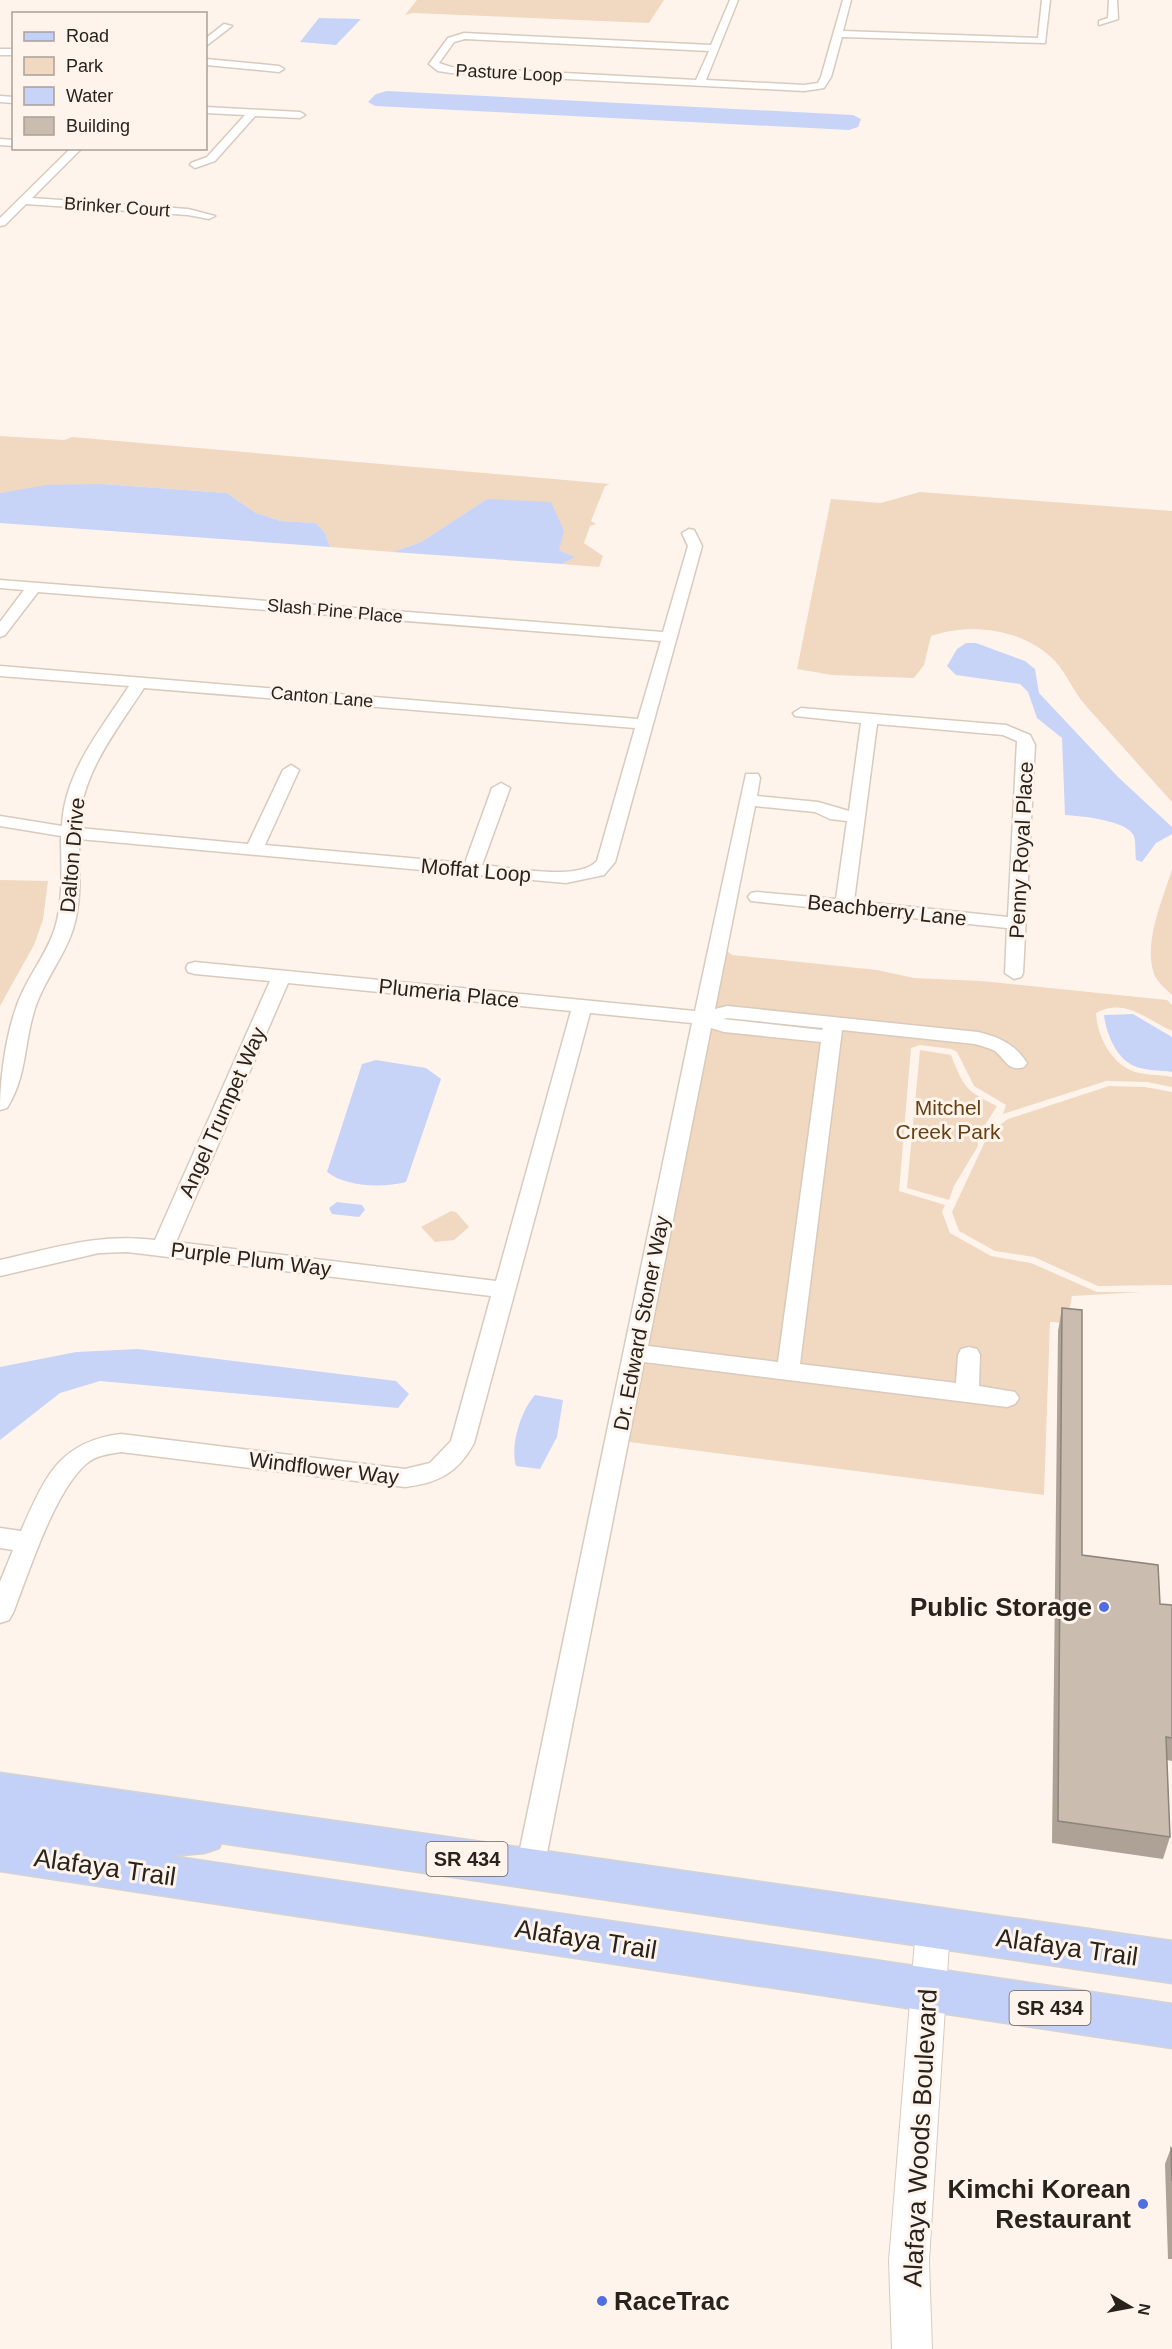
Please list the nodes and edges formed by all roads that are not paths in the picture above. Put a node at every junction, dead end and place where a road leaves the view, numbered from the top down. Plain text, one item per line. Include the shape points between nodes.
1 (734, 0) edge
2 (847, 0) edge
3 (1046, 0) edge
4 (1113, 0) edge
5 (1102, 23) dead end
6 (227, 26) dead end
7 (840, 32) junction
8 (207, 42) edge
9 (714, 48) junction
10 (207, 62) edge
11 (279, 69) dead end
12 (700, 83) junction
13 (207, 110) edge
14 (253, 112) junction
15 (300, 115) dead end
16 (75, 150) edge
17 (195, 165) dead end
18 (25, 201) junction
19 (209, 216) dead end
20 (1, 223) edge
21 (689, 533) dead end
22 (0, 584) edge
23 (34, 587) junction
24 (0, 632) edge
25 (670, 638) junction
26 (0, 671) edge
27 (140, 682) junction
28 (801, 713) dead end
29 (870, 719) junction
30 (644, 724) junction
31 (291, 770) dead end
32 (752, 778) dead end
33 (501, 788) dead end
34 (746, 807) junction
35 (856, 817) junction
36 (0, 821) edge
37 (72, 833) junction
38 (254, 849) junction
39 (471, 870) junction
40 (757, 897) dead end
41 (844, 906) junction
42 (1017, 923) junction
43 (195, 968) dead end
44 (1014, 973) dead end
45 (282, 976) junction
46 (582, 1007) junction
47 (703, 1018) junction
48 (832, 1030) junction
49 (1017, 1063) dead end
50 (0, 1103) edge
51 (162, 1249) junction
52 (0, 1268) edge
53 (504, 1290) junction
54 (634, 1353) junction
55 (969, 1355) dead end
56 (788, 1371) junction
57 (967, 1393) junction
58 (1007, 1398) dead end
59 (0, 1538) edge
60 (30, 1542) junction
61 (0, 1613) edge
62 (0, 1792) edge
63 (0, 1822) edge
64 (262, 1829) junction
65 (0, 1851) edge
66 (530, 1868) junction
67 (933, 1928) junction
68 (1172, 1962) edge
69 (928, 1990) junction
70 (1172, 2026) edge
71 (912, 2349) edge

1 - 9 street
2 - 7 street
3 - 7 street via 1042,41
4 - 5 street via 1113,20
6 - 8 street
7 - 12 street via 821,86
9 - 12 street
9 - 12 street, Pasture Loop via 464,36 451,40 434,64 451,70
10 - 11 street
13 - 14 street
14 - 15 street
14 - 17 street via 211,159
16 - 18 street
18 - 19 street, Brinker Court
18 - 20 street
21 - 25 street, Moffat Loop via 695,546
22 - 23 street, Slash Pine Place
23 - 24 street
23 - 25 street, Slash Pine Place
25 - 30 street, Moffat Loop
26 - 27 street, Canton Lane
27 - 30 street, Canton Lane
27 - 37 street, Dalton Drive via 79,784 72,806
28 - 29 street, Penny Royal Place
29 - 35 street
29 - 42 street, Penny Royal Place via 1006,730 1024,738 1027,745
30 - 39 street, Moffat Loop via 606,862 598,871 566,878
31 - 38 street
32 - 34 street, Dr. Edward Stoner Way
33 - 39 street
34 - 35 street
34 - 47 street, Dr. Edward Stoner Way
35 - 41 street
36 - 37 street, Moffat Loop
37 - 38 street, Moffat Loop
37 - 50 street, Dalton Drive via 65,927 30,991 16,1063
38 - 39 street, Moffat Loop
40 - 41 street, Beachberry Lane
41 - 42 street, Beachberry Lane
42 - 44 street, Penny Royal Place
43 - 45 street, Plumeria Place
45 - 46 street, Plumeria Place
45 - 51 street, Angel Trumpet Way
46 - 47 street, Plumeria Place
46 - 53 street, Windflower Way
47 - 48 street, Plumeria Place via 724,1026 768,1023
47 - 54 street, Dr. Edward Stoner Way
48 - 49 street, Plumeria Place via 978,1038 1002,1046
48 - 56 street
51 - 52 street, Purple Plum Way via 99,1245
51 - 53 street, Purple Plum Way
53 - 60 street, Windflower Way via 462,1443 450,1463 432,1474 405,1478 121,1443 96,1446 77,1458 58,1479
54 - 56 street
54 - 66 street, Dr. Edward Stoner Way
55 - 57 street
56 - 57 street
57 - 58 street
59 - 60 street
60 - 61 street, Windflower Way
62 - 64 main road, Alafaya Trail / SR 434
63 - 64 main road via 134,1840
64 - 66 main road, Alafaya Trail / SR 434
65 - 69 main road, Alafaya Trail / SR 434
66 - 67 main road, Alafaya Trail / SR 434
67 - 68 main road, Alafaya Trail / SR 434
67 - 69 street, Alafaya Woods Boulevard
69 - 70 main road, Alafaya Trail / SR 434
69 - 71 street, Alafaya Woods Boulevard via 909,2261

